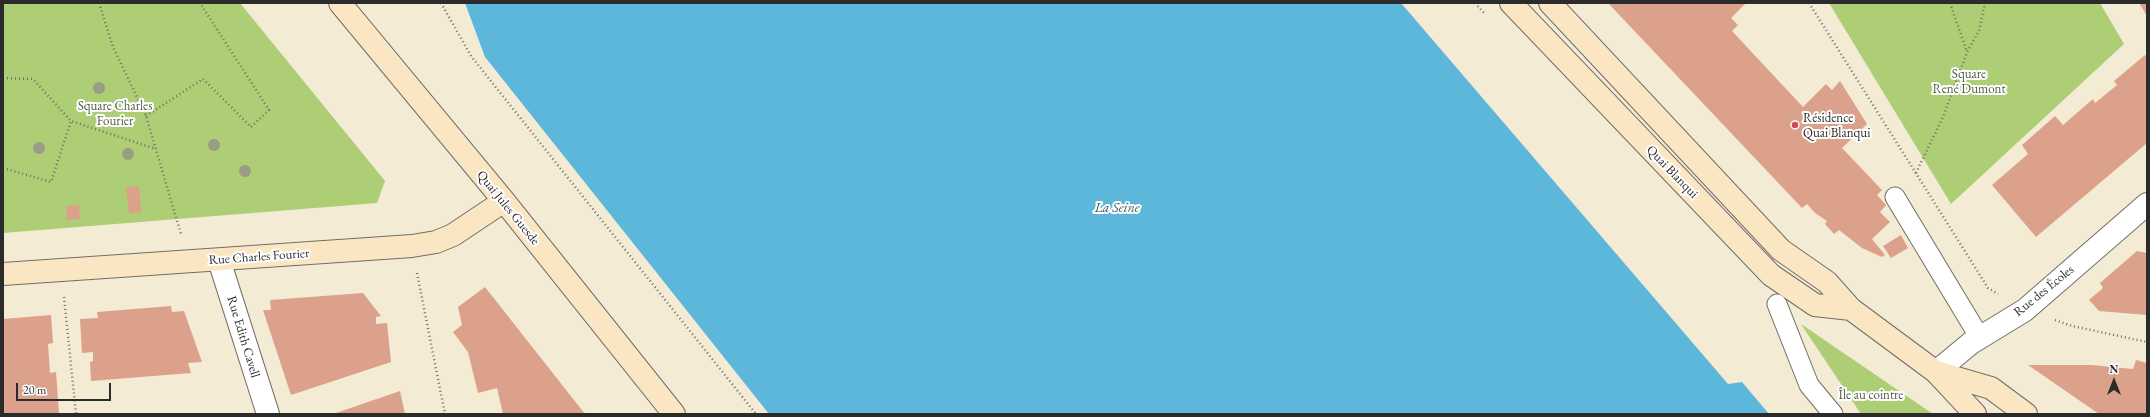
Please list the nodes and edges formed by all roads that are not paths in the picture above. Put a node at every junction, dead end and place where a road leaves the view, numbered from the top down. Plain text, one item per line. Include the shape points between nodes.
1 (340, 3) edge
2 (1511, 3) edge
3 (1550, 3) edge
4 (1895, 197) dead end
5 (504, 201) junction
6 (2147, 204) edge
7 (219, 260) junction
8 (3, 274) edge
9 (1777, 304) dead end
10 (1851, 309) junction
11 (1980, 338) junction
12 (1936, 372) junction
13 (268, 414) edge
14 (674, 414) edge
15 (1833, 414) edge
16 (1975, 414) edge
17 (2026, 414) edge

1 - 5 main road, Quai Jules Guesde
2 - 10 main road, Quai Blanqui via 1771,275 1814,305
3 - 10 main road, Quai Blanqui via 1781,250 1827,282
4 - 11 lane
5 - 7 main road, Rue Charles Fourier via 453,235 436,242 412,246
5 - 14 main road, Quai Jules Guesde
6 - 11 street, Rue des Écoles via 2025,310
7 - 8 main road, Rue Charles Fourier
7 - 13 street, Rue Edith Cavell
9 - 15 lane via 1809,385
10 - 12 main road, Quai Blanqui
11 - 12 street, Rue des Écoles
12 - 16 main road, Quai Blanqui
12 - 17 main road, Quai Blanqui via 1991,388

